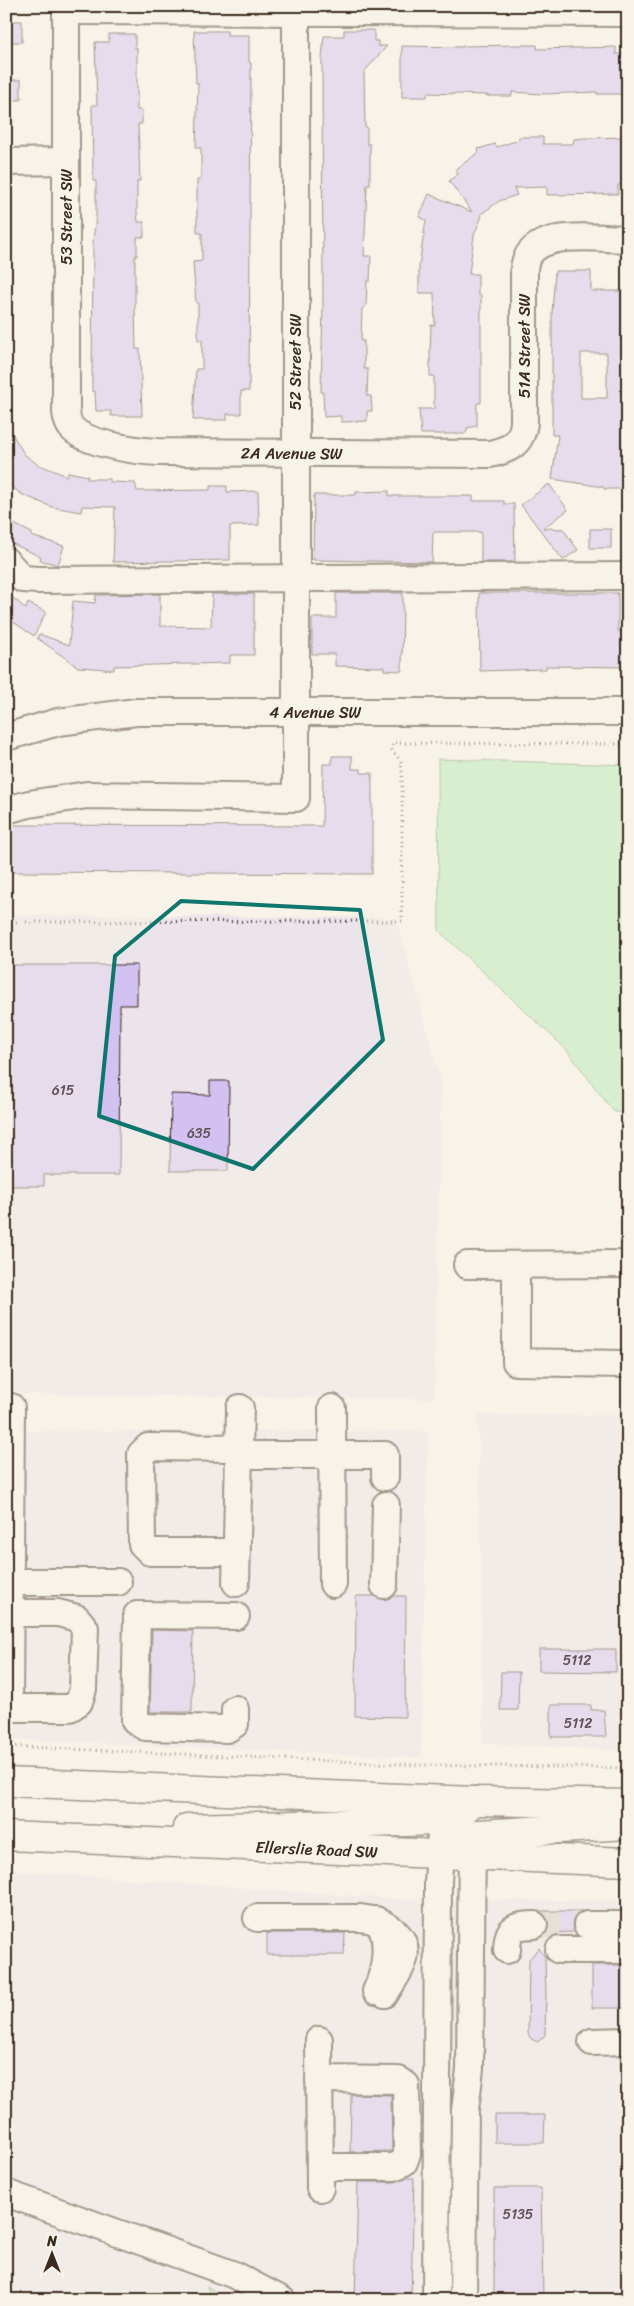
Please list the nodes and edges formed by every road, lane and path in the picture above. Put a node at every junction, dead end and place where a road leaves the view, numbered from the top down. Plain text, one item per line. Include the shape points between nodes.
1 (66, 9) edge
2 (296, 12) junction
3 (628, 13) edge
4 (66, 161) junction
5 (6, 162) edge
6 (628, 239) edge
7 (70, 427) joint
8 (515, 445) joint
9 (296, 453) junction
10 (6, 561) edge
11 (628, 576) edge
12 (295, 577) junction
13 (295, 712) junction
14 (628, 712) edge
15 (6, 737) edge
16 (628, 744) edge
17 (6, 810) edge
18 (6, 922) edge
19 (628, 1264) edge
20 (467, 1265) dead end
21 (516, 1265) junction
22 (628, 1362) edge
23 (11, 1407) dead end
24 (240, 1408) dead end
25 (332, 1408) dead end
26 (239, 1452) junction
27 (9, 1455) edge
28 (332, 1455) junction
29 (385, 1477) dead end
30 (8, 1504) edge
31 (386, 1505) dead end
32 (8, 1550) edge
33 (237, 1552) junction
34 (10, 1582) junction
35 (118, 1582) dead end
36 (236, 1583) dead end
37 (333, 1584) dead end
38 (384, 1585) dead end
39 (8, 1613) edge
40 (236, 1616) dead end
41 (8, 1665) edge
42 (8, 1708) edge
43 (235, 1709) dead end
44 (6, 1746) edge
45 (628, 1768) edge
46 (6, 1782) edge
47 (100, 1786) junction
48 (6, 1800) edge
49 (474, 1800) junction
50 (628, 1804) edge
51 (442, 1810) junction
52 (628, 1825) edge
53 (6, 1836) edge
54 (95, 1840) junction
55 (472, 1844) junction
56 (440, 1854) junction
57 (628, 1862) edge
58 (257, 1918) dead end
59 (628, 1924) edge
60 (534, 1925) tunnel mouth
61 (587, 1925) tunnel mouth
62 (507, 1950) dead end
63 (559, 1950) dead end
64 (628, 1950) edge
65 (380, 1994) dead end
66 (319, 2040) dead end
67 (628, 2041) edge
68 (628, 2053) edge
69 (319, 2079) junction
70 (6, 2193) edge
71 (282, 2300) edge
72 (436, 2300) edge
73 (463, 2300) edge

1 - 2 street
1 - 4 street, 53 Street SW
2 - 3 street
2 - 9 street, 52 Street SW
4 - 5 street
4 - 7 street, 53 Street SW via 66,412
6 - 8 street, 51A Street SW via 556,239 534,247 525,260 524,422
7 - 9 street, 2A Avenue SW via 90,438 140,451
8 - 9 street, 2A Avenue SW via 490,454
9 - 12 street, 52 Street SW
10 - 12 street via 23,579 30,580
11 - 12 street
12 - 13 street, 52 Street SW
13 - 14 street, 4 Avenue SW
13 - 15 street, 4 Avenue SW via 136,712 58,722
13 - 17 street, 52 Street SW via 296,798 87,795
16 - 18 path via 393,743 391,749 398,755 402,772 402,921
19 - 21 street
20 - 21 street
21 - 22 street via 516,1362
23 - 27 street
24 - 26 street
25 - 28 street
26 - 28 street
26 - 33 street
26 - 33 street via 148,1447 141,1454 142,1544 150,1552
27 - 30 street
28 - 29 street via 386,1455
28 - 37 street
30 - 32 street
31 - 38 street
32 - 34 street
33 - 36 street
34 - 35 street
34 - 39 street
39 - 41 street
39 - 42 street via 58,1613 77,1618 84,1628 83,1689 79,1702 70,1708
40 - 43 street via 137,1615 135,1721 145,1727 227,1729 235,1724
41 - 42 street
44 - 45 path via 421,1765
46 - 47 main road
47 - 48 main road
47 - 51 main road
49 - 50 main road
49 - 51 main road via 455,1818
49 - 55 street
51 - 54 main road via 222,1826
51 - 56 street
52 - 55 main road
53 - 54 main road, Ellerslie Road SW
54 - 56 main road, Ellerslie Road SW
55 - 56 main road via 461,1834 450,1841
55 - 57 main road
55 - 73 street
56 - 72 street
58 - 65 street via 376,1920 398,1935 404,1948 402,1964
59 - 61 street
60 - 62 street via 512,1930
63 - 64 street
66 - 69 street
67 - 68 street via 592,2048
69 - 69 street via 320,2177 394,2167 404,2162 407,2154 406,2084 399,2080
70 - 71 street via 232,2274

